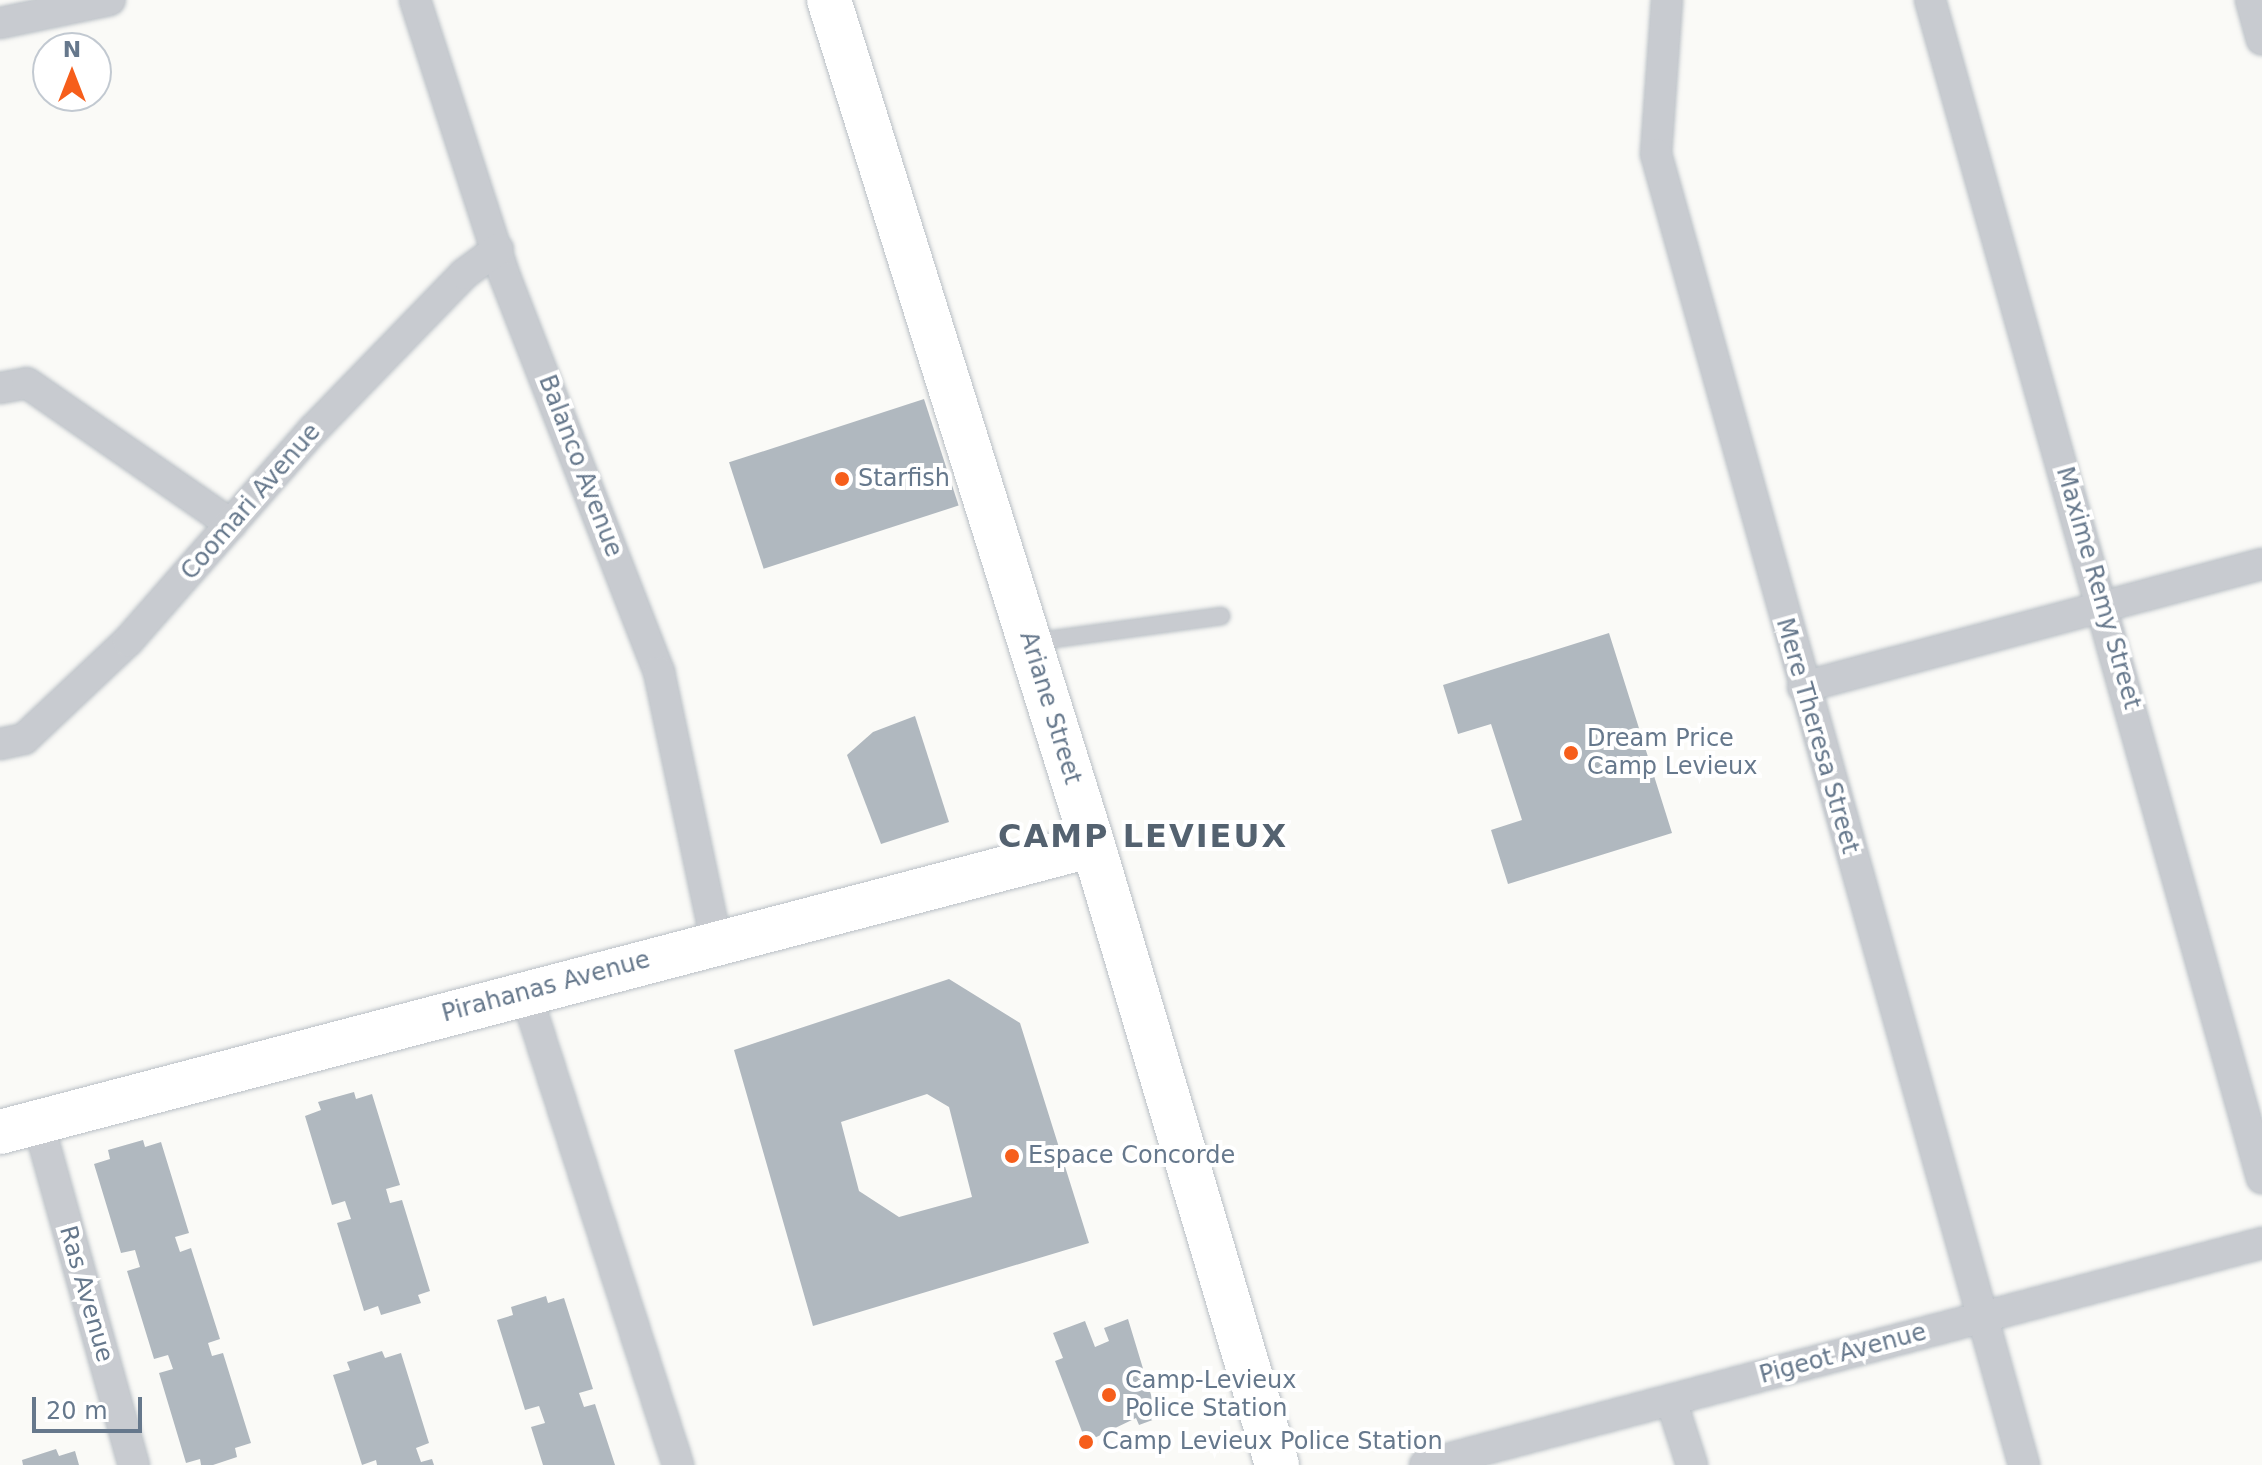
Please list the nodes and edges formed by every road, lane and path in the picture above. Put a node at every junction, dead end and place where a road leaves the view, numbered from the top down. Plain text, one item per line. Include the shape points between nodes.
1 (110, 0) edge
2 (415, 0) edge
3 (829, 0) edge
4 (1667, 0) edge
5 (1930, 0) edge
6 (2251, 0) edge
7 (1, 16) edge
8 (2262, 40) edge
9 (498, 249) junction
10 (0, 388) edge
11 (231, 524) junction
12 (2262, 564) edge
13 (2103, 604) junction
14 (1221, 616) dead end
15 (1030, 643) junction
16 (1803, 687) junction
17 (0, 744) edge
18 (1093, 845) junction
19 (716, 940) junction
20 (526, 994) junction
21 (19, 1127) edge
22 (2262, 1178) edge
23 (2262, 1243) edge
24 (1980, 1317) junction
25 (1671, 1400) junction
26 (134, 1465) edge
27 (678, 1465) edge
28 (1277, 1465) edge
29 (1425, 1465) edge
30 (1692, 1465) edge
31 (2024, 1465) edge

1 - 7 street
2 - 9 street, Balanco Avenue
3 - 15 street, Ariane Street
4 - 16 street, Mere Theresa Street via 1656,154
5 - 13 street, Maxime Remy Street
6 - 8 street
9 - 11 street, Coomari Avenue via 464,274
9 - 19 street, Balanco Avenue via 659,672
10 - 11 street via 27,383
11 - 17 street, Coomari Avenue via 128,641 24,739
12 - 13 street
13 - 16 street
13 - 22 street, Maxime Remy Street
14 - 15 lane
15 - 18 street, Ariane Street
16 - 24 street, Mere Theresa Street
18 - 19 street, Pirahanas Avenue
18 - 28 street, Ariane Street
19 - 20 street, Pirahanas Avenue
20 - 21 street, Pirahanas Avenue
20 - 27 street
21 - 26 street, Ras Avenue
23 - 24 street, Pigeot Avenue
24 - 25 street, Pigeot Avenue
24 - 31 street, Mere Theresa Street
25 - 29 street, Pigeot Avenue
25 - 30 street

